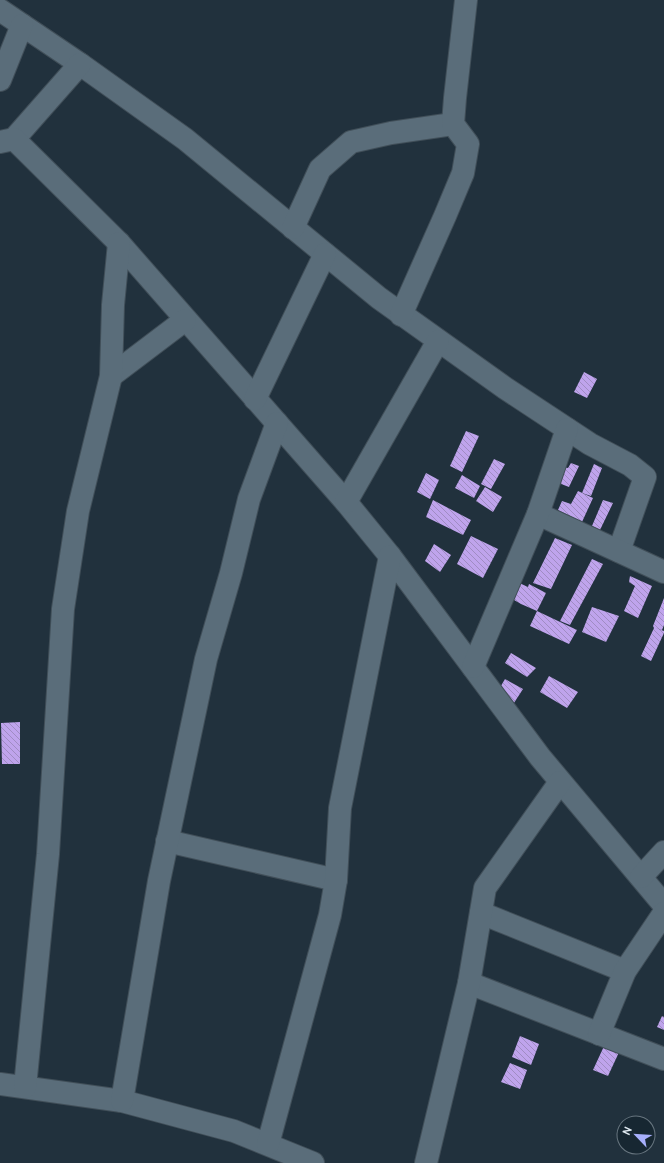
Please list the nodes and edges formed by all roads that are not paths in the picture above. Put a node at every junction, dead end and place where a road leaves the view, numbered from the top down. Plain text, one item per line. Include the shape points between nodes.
1 (466, 0) edge
2 (11, 13) edge
3 (80, 64) junction
4 (0, 80) edge
5 (453, 124) junction
6 (7, 140) edge
7 (293, 228) junction
8 (119, 243) junction
9 (324, 254) junction
10 (401, 314) junction
11 (185, 320) junction
12 (438, 341) junction
13 (111, 376) junction
14 (255, 399) junction
15 (276, 423) junction
16 (566, 429) junction
17 (346, 502) junction
18 (538, 514) junction
19 (619, 551) junction
20 (390, 556) junction
21 (664, 572) edge
22 (474, 667) junction
23 (560, 782) junction
24 (167, 841) junction
25 (664, 852) edge
26 (641, 877) junction
27 (336, 880) junction
28 (664, 905) edge
29 (481, 913) junction
30 (664, 913) edge
31 (625, 971) junction
32 (469, 983) junction
33 (599, 1034) junction
34 (664, 1059) edge
35 (0, 1084) edge
36 (25, 1087) junction
37 (122, 1101) junction
38 (268, 1144) junction
39 (313, 1163) edge
40 (426, 1163) edge

1 - 5 street
2 - 3 street
2 - 4 street
3 - 6 street
3 - 7 street via 185,139
5 - 7 street via 350,142 320,170
5 - 10 street via 468,144 463,173
6 - 8 street
7 - 9 street
8 - 11 street
8 - 13 street via 113,305
9 - 10 street
9 - 14 street
10 - 12 street
11 - 13 street
11 - 14 street
12 - 16 street
12 - 17 street
13 - 36 street via 78,511 63,609 48,854
14 - 15 street
15 - 17 street
15 - 24 street via 249,499 206,660
16 - 18 street
16 - 19 street via 630,465 645,477
17 - 20 street
18 - 19 street
18 - 22 street
19 - 21 street
20 - 22 street
20 - 27 street via 340,808
22 - 23 street
23 - 26 street
23 - 29 street via 485,888
24 - 27 street
24 - 37 street
25 - 26 street
26 - 28 street
27 - 38 street via 330,915
29 - 31 street
29 - 32 street
30 - 31 street
31 - 33 street
32 - 33 street
32 - 40 street
33 - 34 street
35 - 36 street
36 - 37 street
37 - 38 street via 234,1131
38 - 39 street

